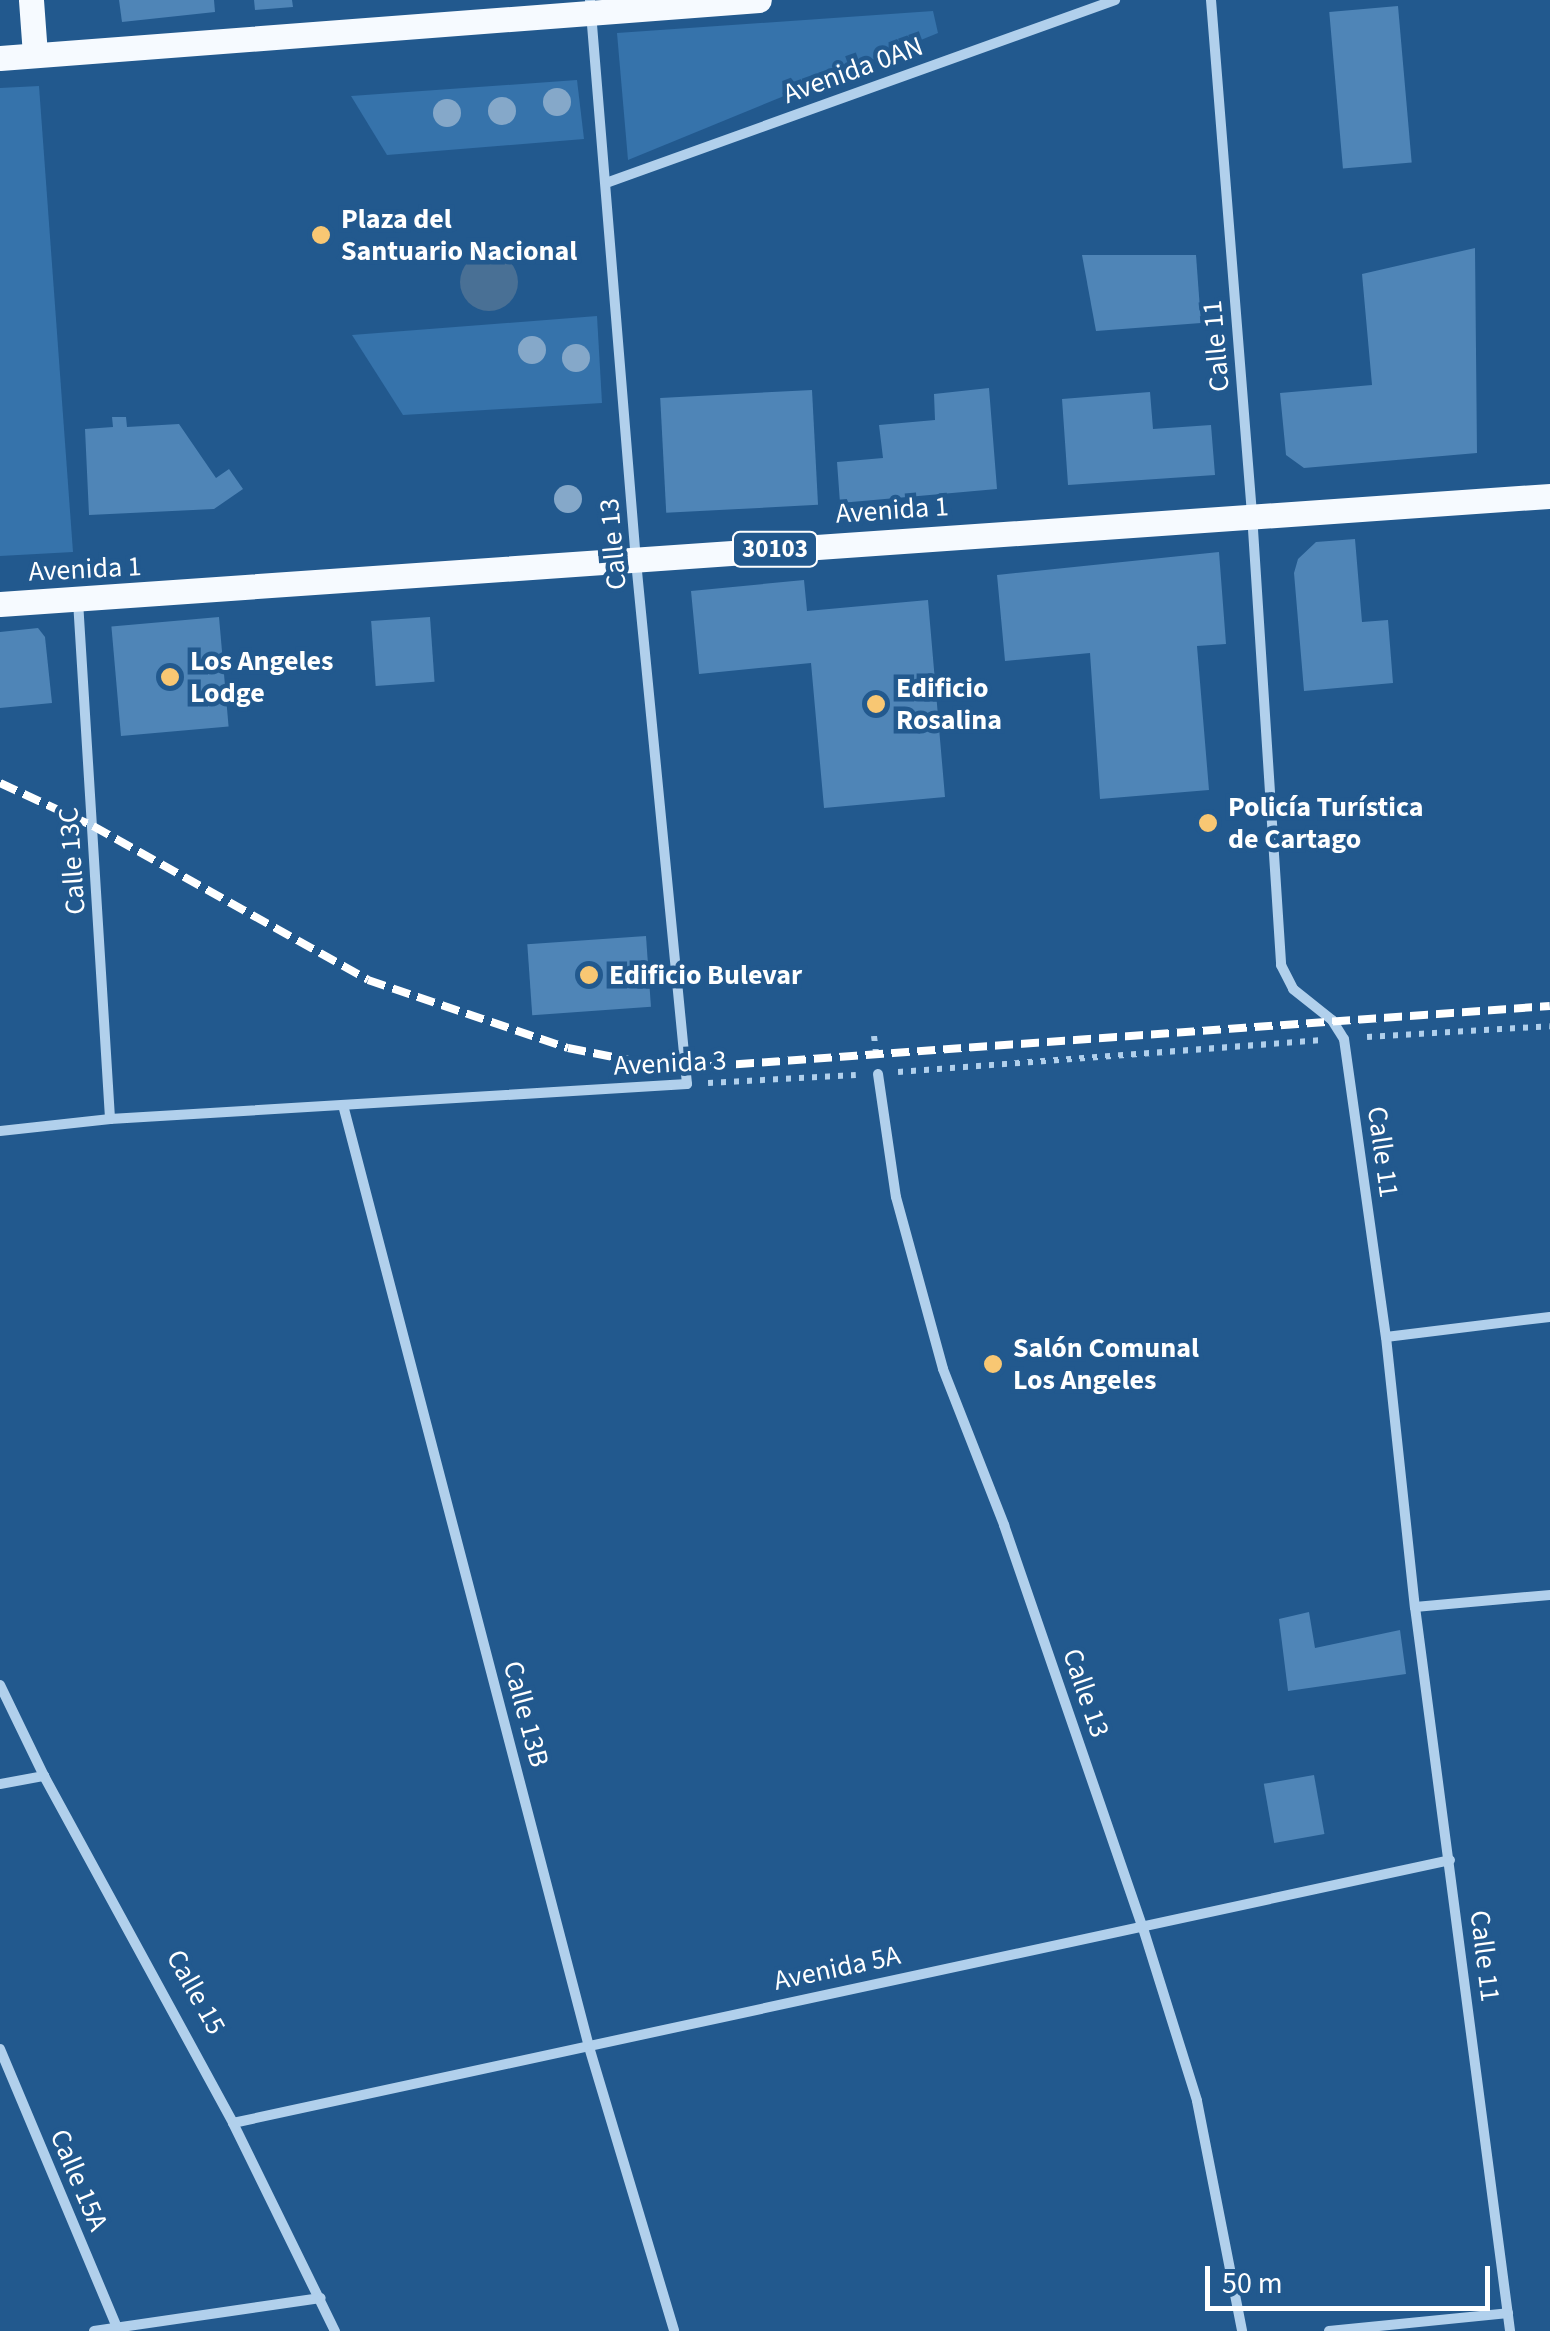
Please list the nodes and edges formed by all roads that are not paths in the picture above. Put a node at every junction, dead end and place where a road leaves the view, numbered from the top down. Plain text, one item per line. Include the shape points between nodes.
1 (31, 0) edge
2 (759, 0) edge
3 (1115, 0) edge
4 (1211, 0) edge
5 (590, 6) edge
6 (34, 54) junction
7 (0, 58) edge
8 (606, 183) junction
9 (1550, 496) edge
10 (1252, 514) junction
11 (636, 561) junction
12 (78, 601) junction
13 (0, 604) edge
14 (878, 1074) road end
15 (687, 1084) joint
16 (343, 1105) junction
17 (110, 1119) junction
18 (0, 1132) edge
19 (1550, 1317) edge
20 (1386, 1337) junction
21 (1550, 1594) edge
22 (1415, 1607) junction
23 (0, 1685) edge
24 (44, 1776) junction
25 (0, 1784) edge
26 (1450, 1860) junction
27 (1142, 1925) junction
28 (590, 2047) junction
29 (0, 2049) edge
30 (233, 2123) junction
31 (321, 2298) junction
32 (1508, 2313) junction
33 (117, 2328) junction
34 (94, 2331) edge
35 (334, 2331) edge
36 (674, 2331) edge
37 (1242, 2331) edge
38 (1328, 2331) edge
39 (1510, 2331) edge

1 - 6 main road
2 - 5 main road
3 - 8 street, Avenida 0AN
4 - 10 street, Calle 11
5 - 6 main road
5 - 8 street, Calle 13
6 - 7 main road
8 - 11 street, Calle 13
9 - 10 main road, Avenida 1 / 30103
10 - 11 main road, Avenida 1 / 30103
10 - 20 street, Calle 11 via 1281,965 1293,988 1344,1038
11 - 12 main road, Avenida 1 / 30103
11 - 15 street, Calle 13
12 - 13 main road, Avenida 1 / 30103
12 - 17 street, Calle 13C
14 - 27 street, Calle 13 via 896,1197 943,1369
15 - 16 street, Avenida 3
16 - 17 street, Avenida 3
16 - 28 street, Calle 13B
17 - 18 street, Avenida 3
19 - 20 street
20 - 22 street, Calle 11
21 - 22 street
22 - 26 street, Calle 11
23 - 24 street, Calle 15
24 - 25 street
24 - 30 street, Calle 15
26 - 27 street, Avenida 5A
26 - 32 street, Calle 11
27 - 28 street, Avenida 5A
27 - 37 street, Calle 13 via 1197,2101
28 - 30 street, Avenida 5A
28 - 36 street, Calle 13B
29 - 33 street, Calle 15A
30 - 31 street, Calle 15
31 - 33 street
31 - 35 street, Calle 15
32 - 38 street
32 - 39 street, Calle 11
33 - 34 street

